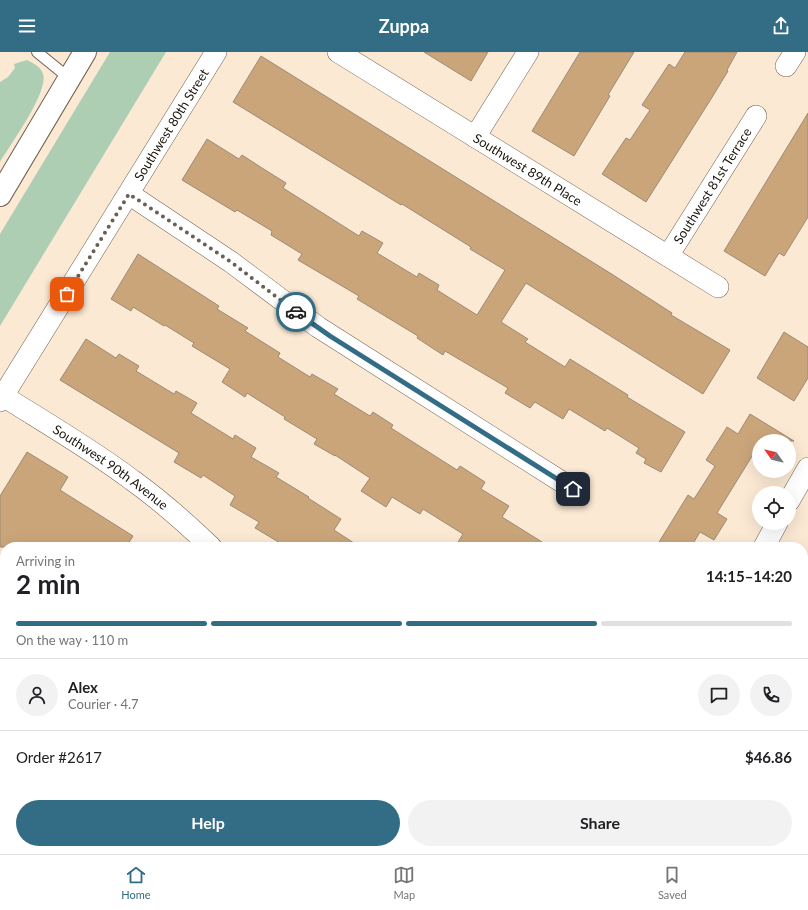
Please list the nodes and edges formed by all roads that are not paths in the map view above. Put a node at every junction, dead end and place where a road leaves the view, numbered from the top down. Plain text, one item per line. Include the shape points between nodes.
1 (38, 52) edge
2 (85, 52) edge
3 (216, 52) edge
4 (338, 52) edge
5 (528, 52) edge
6 (70, 78) junction
7 (756, 116) dead end
8 (475, 137) junction
9 (129, 194) junction
10 (0, 195) edge
11 (668, 256) junction
12 (718, 287) dead end
13 (2, 398) edge
14 (808, 468) edge
15 (573, 489) dead end
16 (796, 489) edge
17 (773, 530) edge
18 (206, 542) edge
19 (767, 542) edge

1 - 6 lane
2 - 6 highway
3 - 9 street, Southwest 80th Street
4 - 8 street, Southwest 89th Place
5 - 8 street
6 - 10 highway
7 - 11 street, Southwest 81st Terrace
8 - 11 street, Southwest 89th Place
9 - 13 street, Southwest 80th Street
9 - 15 street via 231,262 318,328
11 - 12 street, Southwest 89th Place
13 - 18 street, Southwest 90th Avenue via 131,479 178,516
14 - 16 street
17 - 19 street

